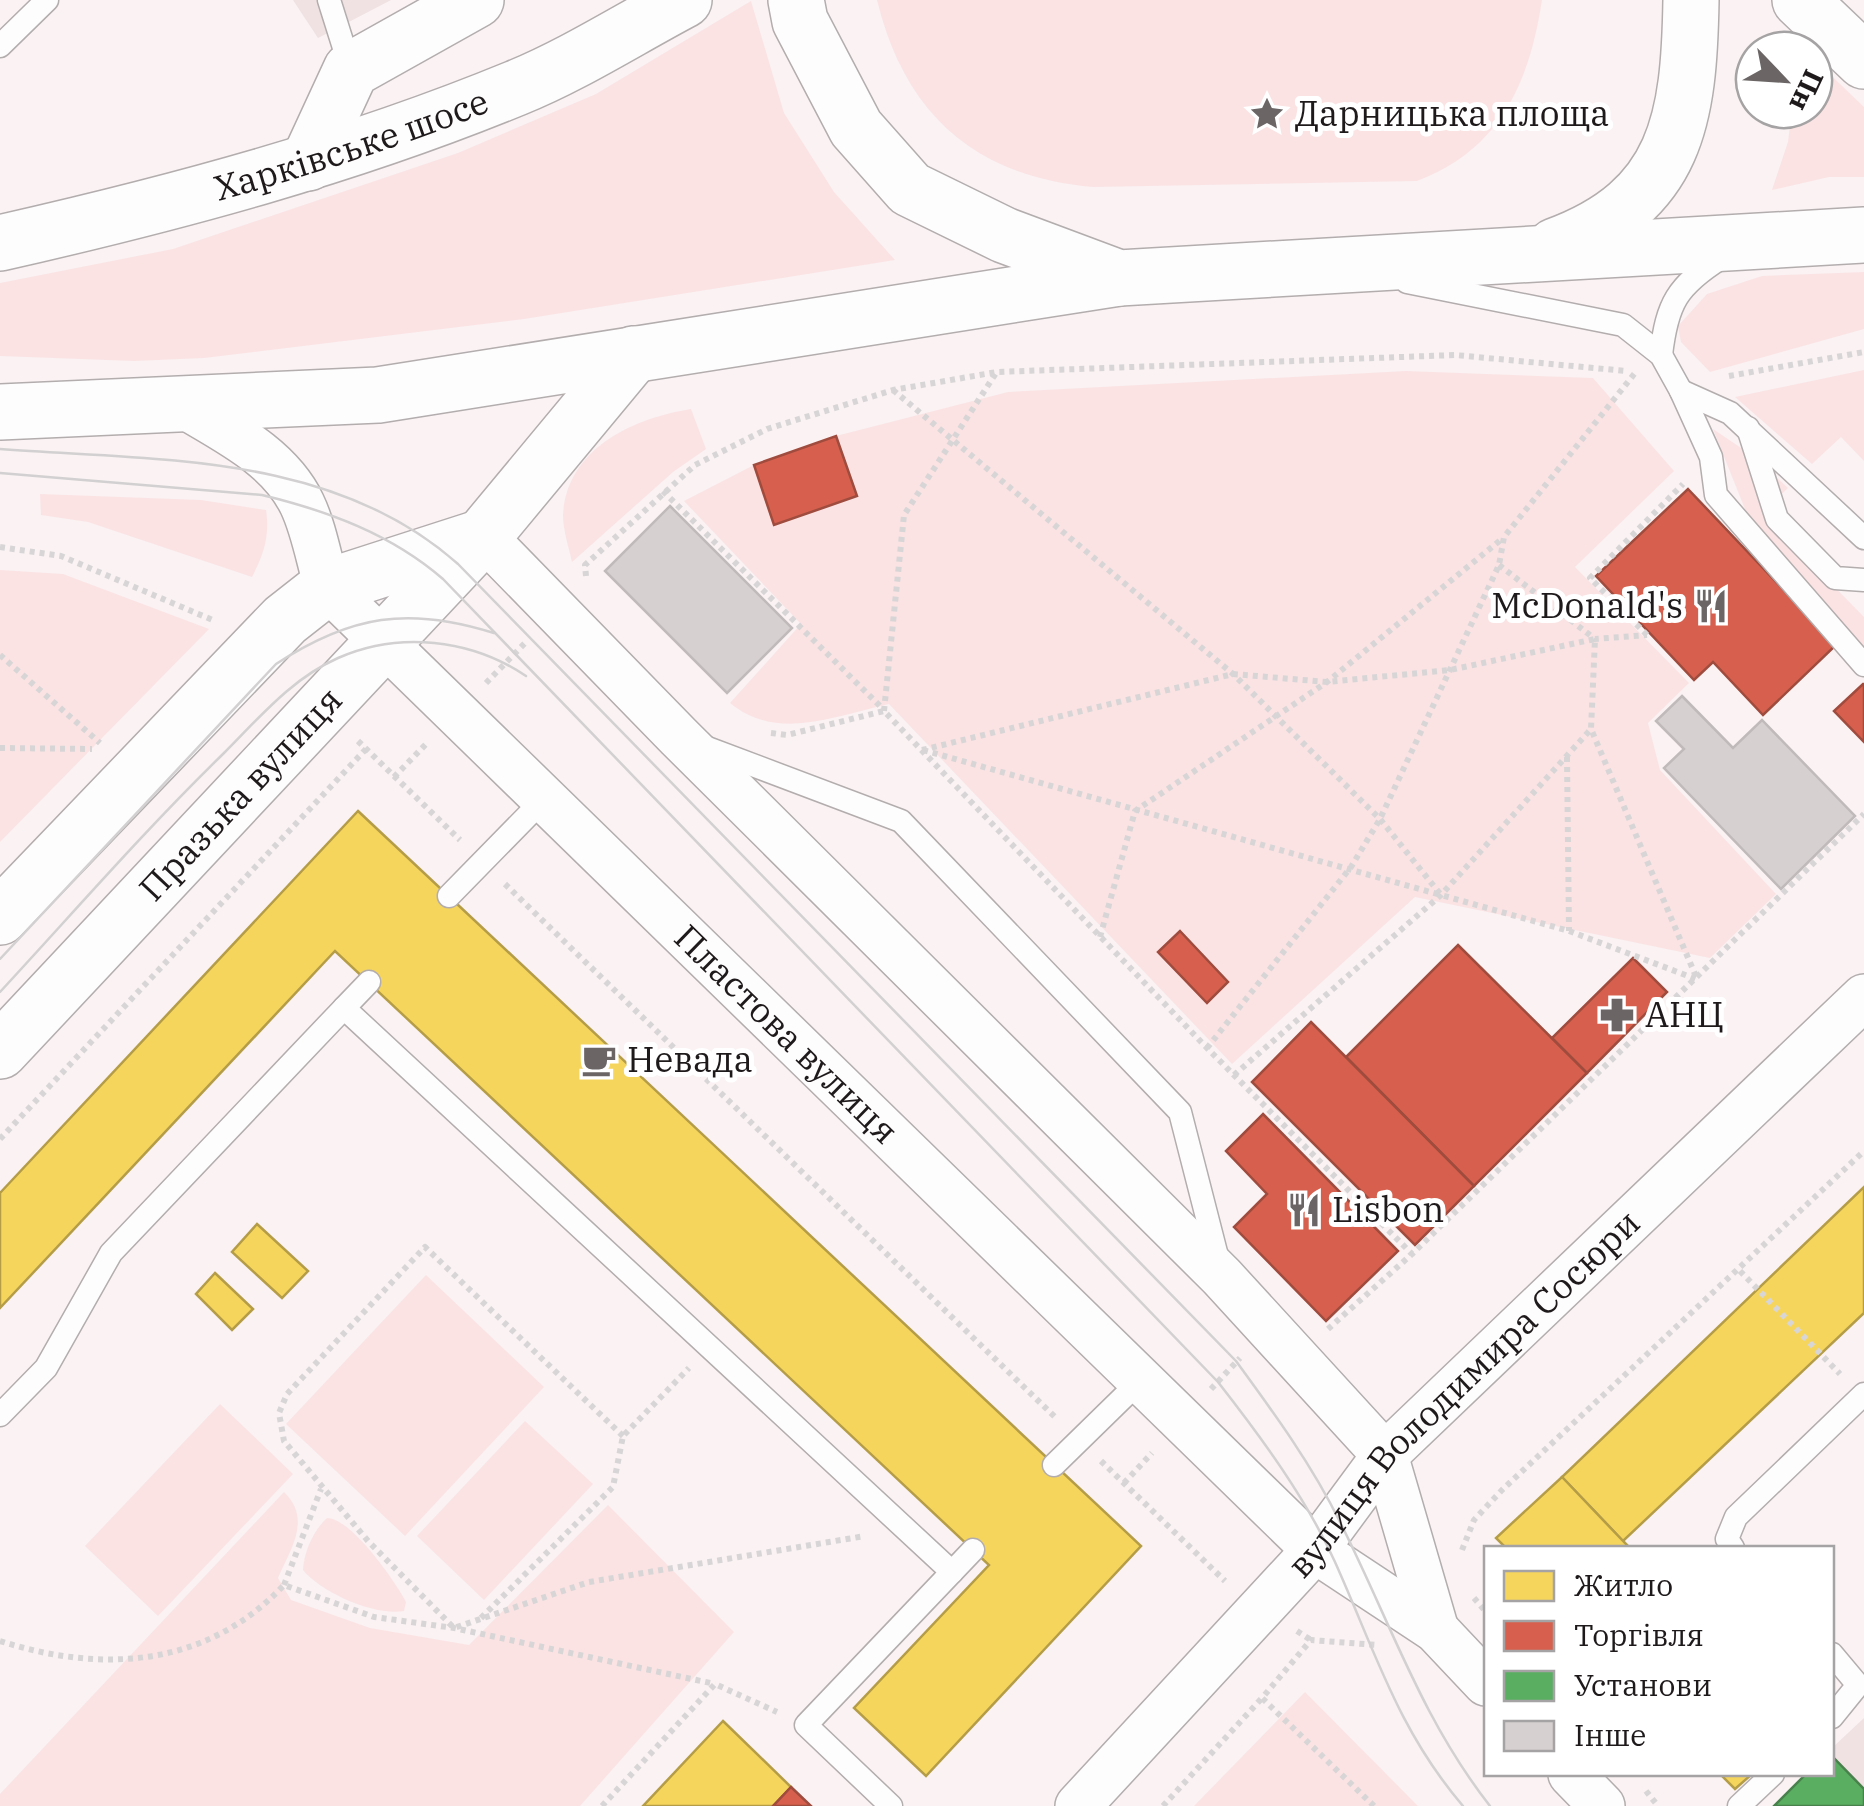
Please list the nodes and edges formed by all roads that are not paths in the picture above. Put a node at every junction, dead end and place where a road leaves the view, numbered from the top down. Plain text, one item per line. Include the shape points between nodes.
1 (47, 0) edge
2 (329, 0) edge
3 (476, 0) edge
4 (684, 0) edge
5 (796, 0) edge
6 (1691, 0) edge
7 (1800, 0) edge
8 (0, 46) edge
9 (1864, 61) edge
10 (351, 70) junction
11 (308, 163) junction
12 (1864, 235) edge
13 (0, 243) edge
14 (1742, 244) junction
15 (1533, 254) junction
16 (1328, 266) junction
17 (1118, 278) junction
18 (634, 354) junction
19 (1661, 354) junction
20 (1682, 391) junction
21 (183, 405) junction
22 (0, 412) edge
23 (1748, 428) junction
24 (484, 536) junction
25 (1864, 538) edge
26 (1864, 580) edge
27 (327, 587) junction
28 (385, 642) junction
29 (1864, 665) edge
30 (679, 737) junction
31 (545, 798) junction
32 (449, 896) dead end
33 (0, 917) edge
34 (369, 982) dead end
35 (1864, 997) edge
36 (344, 1008) junction
37 (0, 1050) edge
38 (1222, 1278) junction
39 (1141, 1380) junction
40 (1862, 1395) edge
41 (0, 1415) edge
42 (1385, 1456) junction
43 (1054, 1464) dead end
44 (1731, 1546) edge
45 (974, 1550) dead end
46 (1315, 1550) junction
47 (952, 1572) junction
48 (1436, 1630) junction
49 (1834, 1656) edge
50 (1484, 1682) edge
51 (1834, 1715) edge
52 (1573, 1776) edge
53 (1771, 1776) edge
54 (891, 1806) edge
55 (1078, 1806) edge
56 (1602, 1806) edge
57 (1739, 1806) edge

1 - 8 lane
2 - 10 lane
3 - 10 main road, Харківське шосе
4 - 11 main road, Харківське шосе via 520,87
5 - 17 main road via 800,22 856,128 910,188 1004,235
6 - 15 main road via 1680,131 1661,170 1633,204 1585,235
7 - 9 main road
10 - 11 main road
11 - 13 main road, Харківське шосе via 186,200
12 - 14 main road
14 - 15 main road
14 - 19 lane via 1688,279 1666,316
15 - 16 main road
16 - 17 main road
16 - 19 lane via 1623,324
17 - 18 main road
18 - 21 main road via 378,396
18 - 24 main road, Празька вулиця
19 - 20 lane
20 - 23 lane
20 - 29 lane via 1710,457 1716,495
21 - 22 main road
21 - 27 street, Пластова вулиця via 283,475 302,505
23 - 25 lane
23 - 26 lane via 1777,519 1825,571 1845,581
24 - 27 main road
24 - 28 main road, Празька вулиця
24 - 30 street, Пластова вулиця
27 - 28 street, Пластова вулиця
27 - 33 main road via 256,649
28 - 31 street, Пластова вулиця
28 - 37 main road, Празька вулиця
30 - 38 street, Пластова вулиця
30 - 38 lane via 900,820 1180,1112
31 - 32 lane
31 - 39 street, Пластова вулиця
34 - 36 lane
35 - 42 street, вулиця Володимира Сосюри
36 - 41 lane via 111,1253 46,1368
36 - 47 lane
38 - 42 street, Пластова вулиця
39 - 43 lane
39 - 46 street, Пластова вулиця
40 - 44 lane via 1736,1517 1727,1539
42 - 46 street, вулиця Володимира Сосюри
42 - 48 street, Пластова вулиця
45 - 47 lane
46 - 48 street, Пластова вулиця
46 - 55 street, вулиця Володимира Сосюри
47 - 54 lane via 806,1725
48 - 50 street, Пластова вулиця
49 - 51 lane via 1858,1686
52 - 56 street
53 - 57 lane

